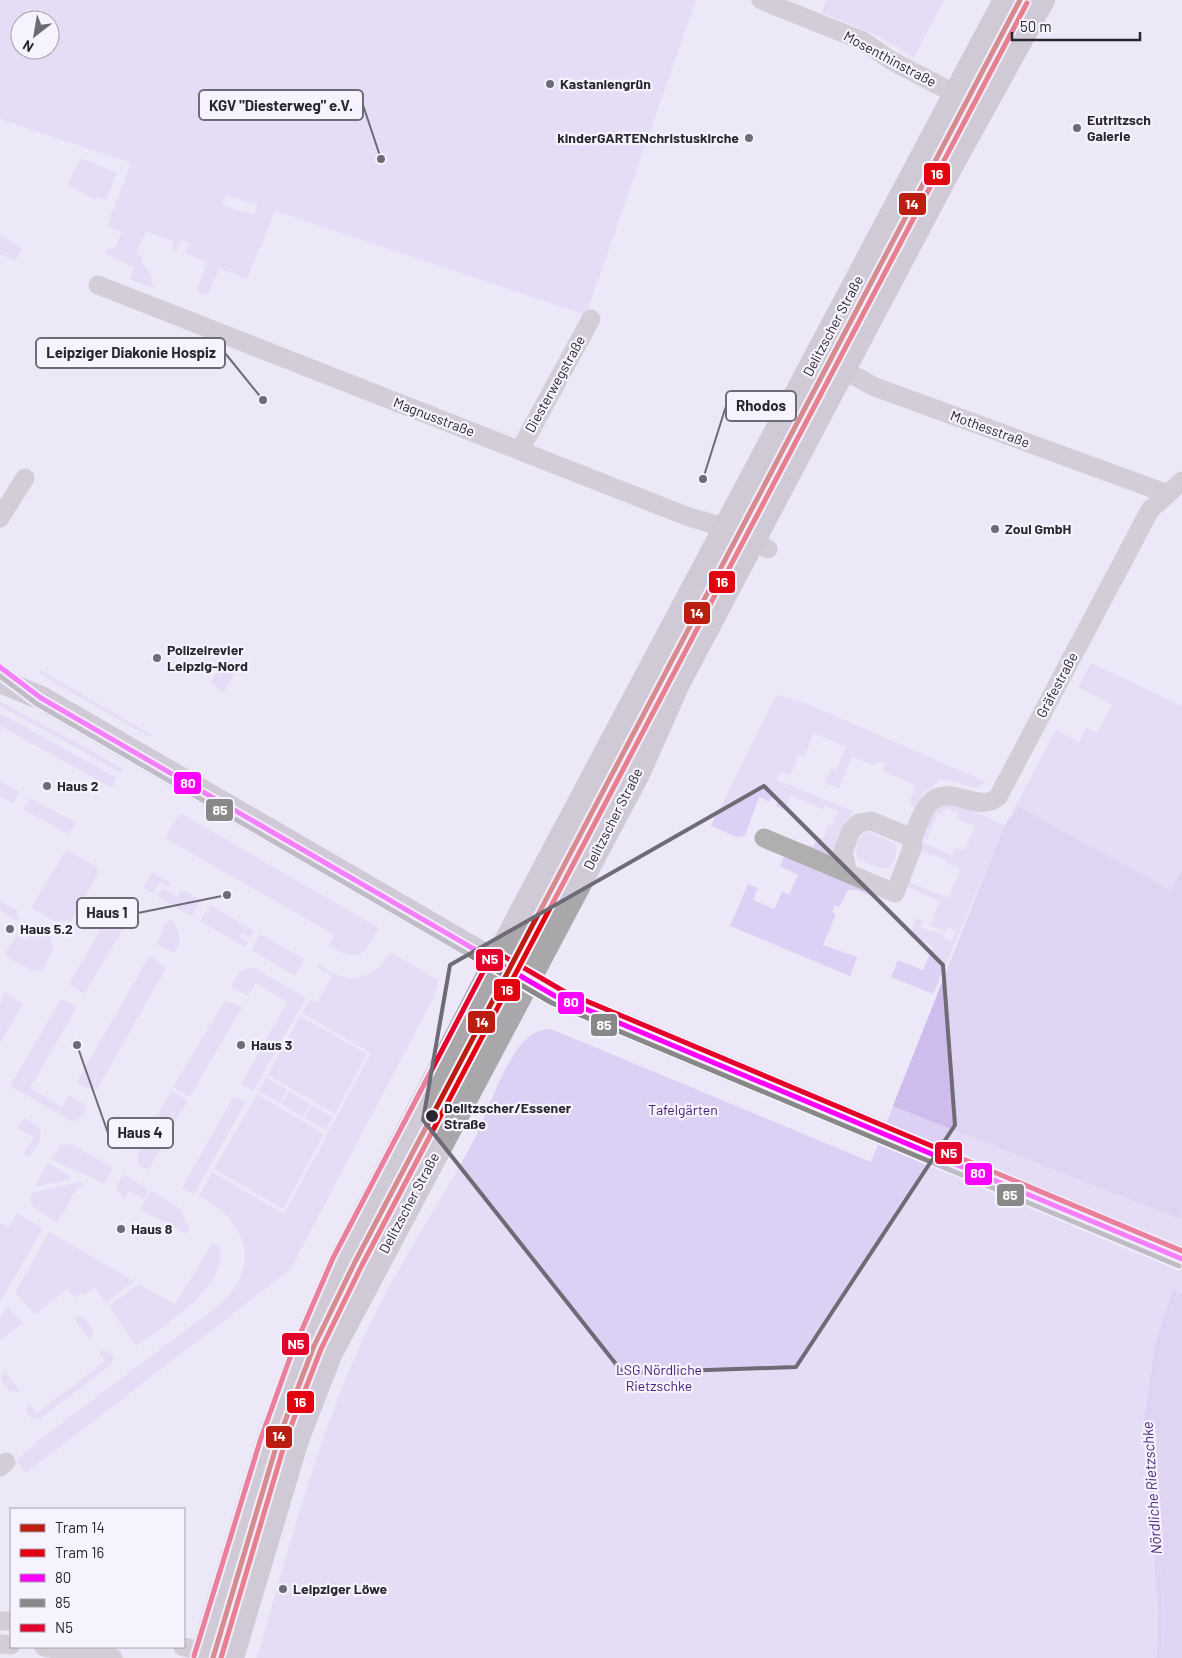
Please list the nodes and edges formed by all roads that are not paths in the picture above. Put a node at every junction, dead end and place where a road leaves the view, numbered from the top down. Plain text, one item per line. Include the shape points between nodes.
1 (761, 0) edge
2 (1005, 0) edge
3 (1043, 0) edge
4 (957, 92) junction
5 (993, 95) junction
6 (98, 285) dead end
7 (591, 319) dead end
8 (817, 356) junction
9 (843, 370) junction
10 (520, 450) junction
11 (25, 478) dead end
12 (1182, 481) edge
13 (1168, 494) junction
14 (0, 518) edge
15 (727, 528) junction
16 (761, 545) junction
17 (0, 667) edge
18 (0, 681) edge
19 (41, 698) junction
20 (764, 838) dead end
21 (912, 841) junction
22 (848, 873) junction
23 (496, 960) junction
24 (529, 980) junction
25 (1182, 1258) edge
26 (50, 1648) edge
27 (201, 1653) edge
28 (113, 1658) edge
29 (232, 1658) edge

1 - 4 street, Mosenthinstraße via 863,41 892,61
2 - 4 main road, Delitzscher Straße
3 - 5 main road, Delitzscher Straße
4 - 5 street, Mosenthinstraße via 971,96
4 - 8 main road, Delitzscher Straße
5 - 9 main road, Delitzscher Straße
6 - 10 street, Magnusstraße
7 - 10 street, Diesterwegstraße
8 - 9 street, Mothesstraße
8 - 15 main road, Delitzscher Straße
9 - 13 street, Mothesstraße via 875,387
9 - 16 main road, Delitzscher Straße
10 - 15 street, Magnusstraße via 689,517
11 - 14 street
12 - 13 street, Gräfestraße
13 - 21 street, Gräfestraße via 1150,510 998,797 983,802 955,795 940,796 928,804
15 - 16 street, Magnusstraße
15 - 23 main road, Delitzscher Straße
16 - 24 main road, Delitzscher Straße via 678,684 638,774
17 - 19 main road
18 - 19 main road
19 - 23 main road
20 - 22 street, Gräfestraße
21 - 22 street, Gräfestraße via 913,846 895,893
21 - 22 street via 908,836 871,821 859,824 851,831 844,852
23 - 24 main road
23 - 27 main road, Delitzscher Straße via 340,1260 298,1358 268,1440
24 - 25 main road via 555,996
24 - 29 main road, Delitzscher Straße via 330,1355 297,1440
26 - 28 street

